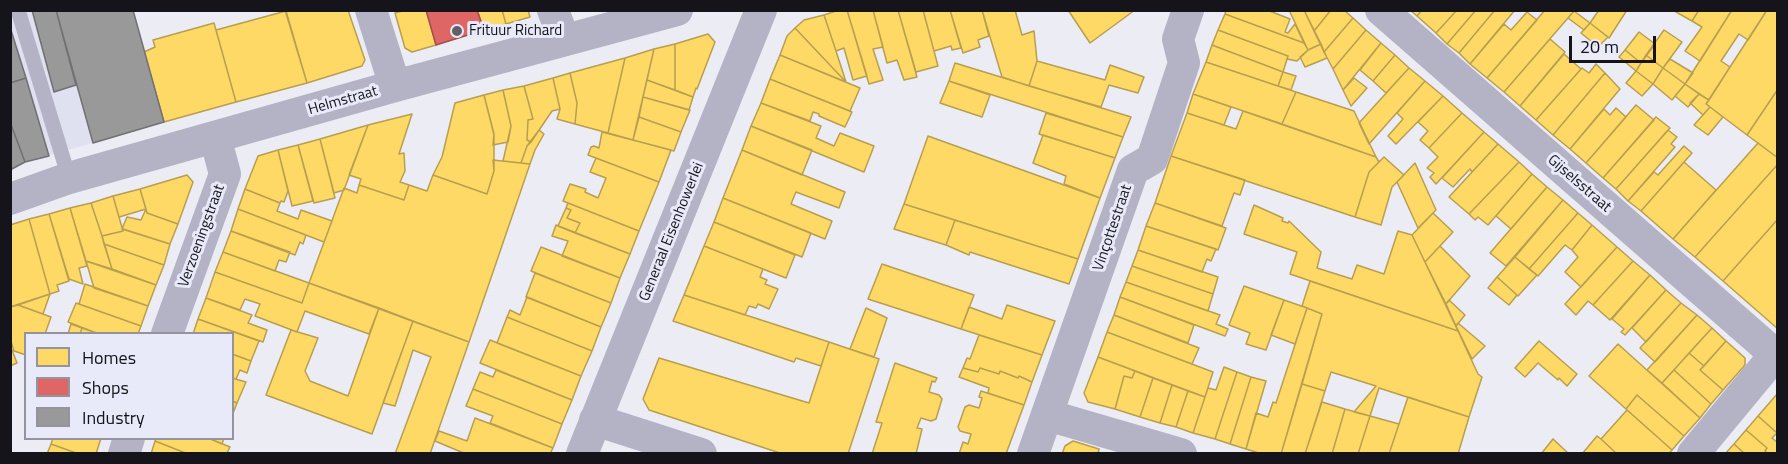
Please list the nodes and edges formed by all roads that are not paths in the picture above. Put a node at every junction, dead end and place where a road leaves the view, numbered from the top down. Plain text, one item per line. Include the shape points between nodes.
1 (18, 10) edge
2 (371, 10) edge
3 (554, 10) edge
4 (677, 10) edge
5 (761, 10) edge
6 (1188, 10) edge
7 (1381, 10) edge
8 (564, 40) junction
9 (395, 86) junction
10 (215, 137) junction
11 (69, 178) junction
12 (10, 199) edge
13 (167, 332) edge
14 (1776, 356) edge
15 (1047, 415) junction
16 (596, 420) junction
17 (582, 453) edge
18 (700, 453) edge
19 (1033, 453) edge
20 (1181, 453) edge
21 (1693, 453) edge

1 - 11 lane
2 - 9 street
3 - 8 street
4 - 8 street, Helmstraat
5 - 16 street, Generaal Eisenhowerlei
6 - 15 street, Vinçottestraat via 1179,39 1184,63 1152,159 1133,170
7 - 14 street, Gijselsstraat
8 - 9 street, Helmstraat
9 - 10 street, Helmstraat
10 - 11 street, Helmstraat
10 - 13 street, Verzoeningstraat via 225,174
11 - 12 street, Helmstraat
14 - 21 street
15 - 19 street, Vinçottestraat
15 - 20 street
16 - 17 street, Generaal Eisenhowerlei
16 - 18 street

